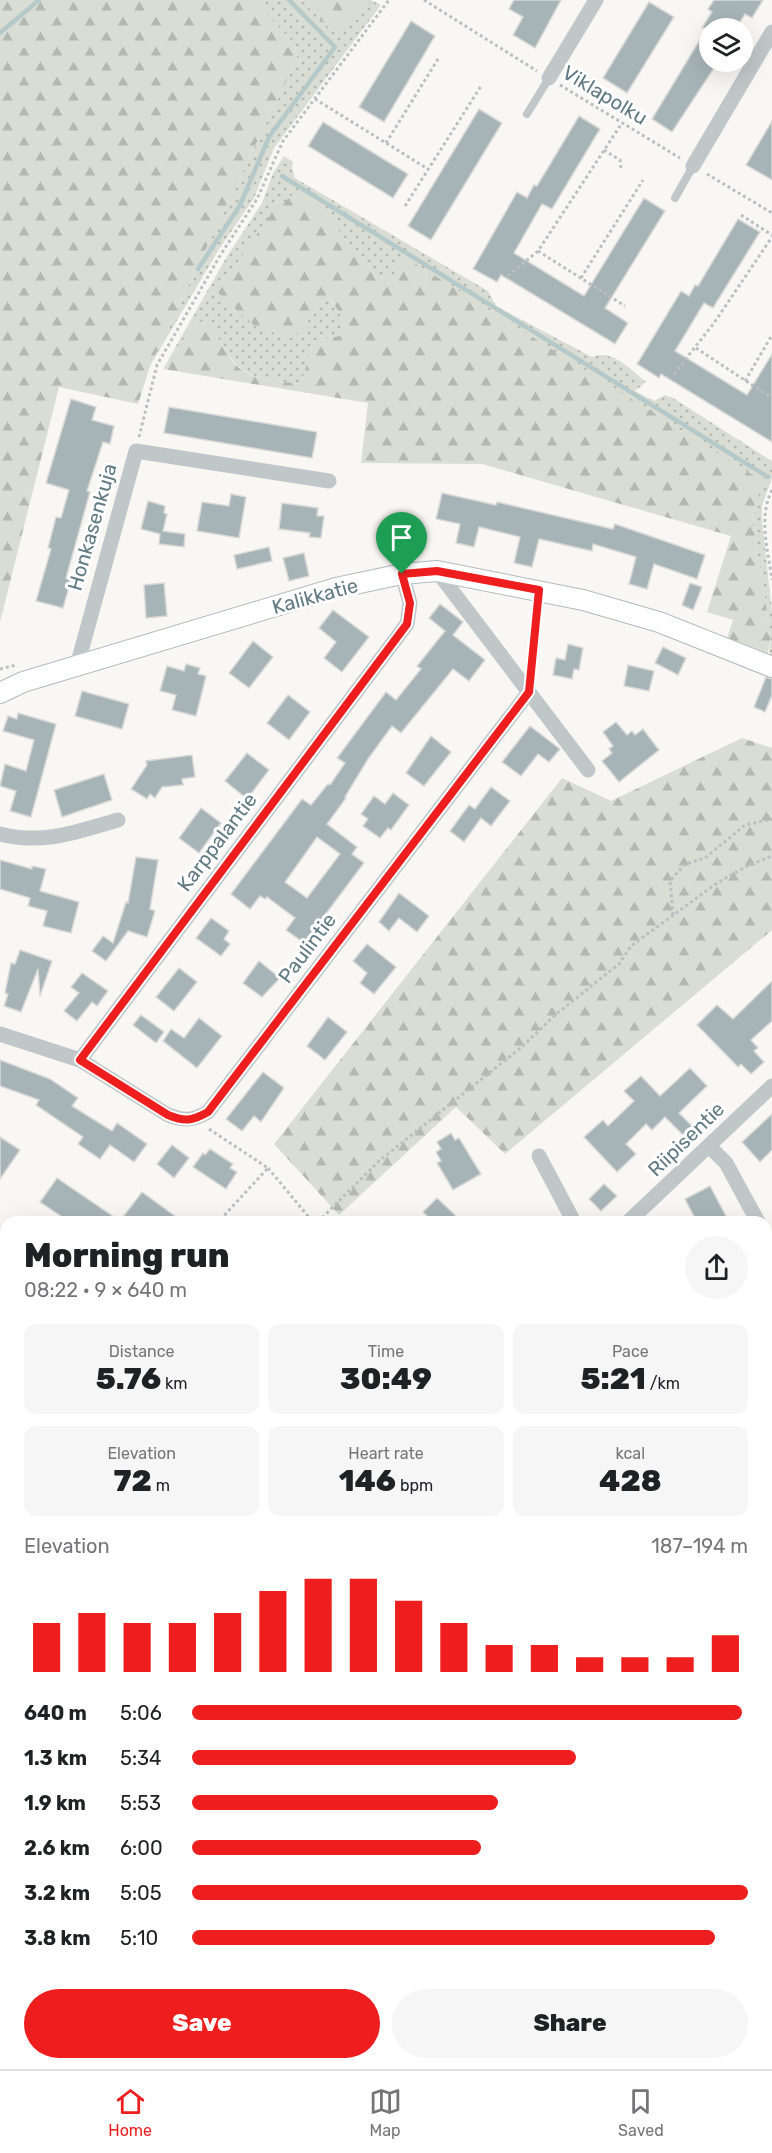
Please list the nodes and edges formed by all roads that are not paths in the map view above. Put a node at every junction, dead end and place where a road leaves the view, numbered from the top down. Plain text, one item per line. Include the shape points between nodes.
1 (596, 0) edge
2 (772, 32) edge
3 (549, 78) joint
4 (527, 114) dead end
5 (693, 166) joint
6 (675, 198) dead end
7 (330, 481) dead end
8 (437, 571) junction
9 (402, 574) junction
10 (77, 666) junction
11 (772, 667) edge
12 (529, 692) junction
13 (0, 693) edge
14 (588, 770) dead end
15 (118, 820) dead end
16 (0, 834) edge
17 (0, 1034) edge
18 (80, 1060) junction
19 (772, 1086) edge
20 (710, 1146) junction
21 (539, 1156) dead end
22 (571, 1216) edge
23 (634, 1216) edge
24 (755, 1216) edge

1 - 3 street
2 - 5 street
3 - 4 lane
5 - 6 lane
7 - 10 street, Honkasenkuja via 136,451
8 - 9 street, Kalikkatie
8 - 11 street, Kalikkatie via 539,590 659,622
8 - 12 street
9 - 10 street, Kalikkatie via 336,588
9 - 18 street, Karppalantie via 410,603 407,624
10 - 13 street, Kalikkatie via 22,682
12 - 14 street
12 - 18 street, Paulintie via 208,1112 184,1121 168,1115
15 - 16 street via 51,839 19,839
17 - 18 street
19 - 20 street, Riipisentie
20 - 23 street, Riipisentie
20 - 24 street via 726,1163
21 - 22 street

